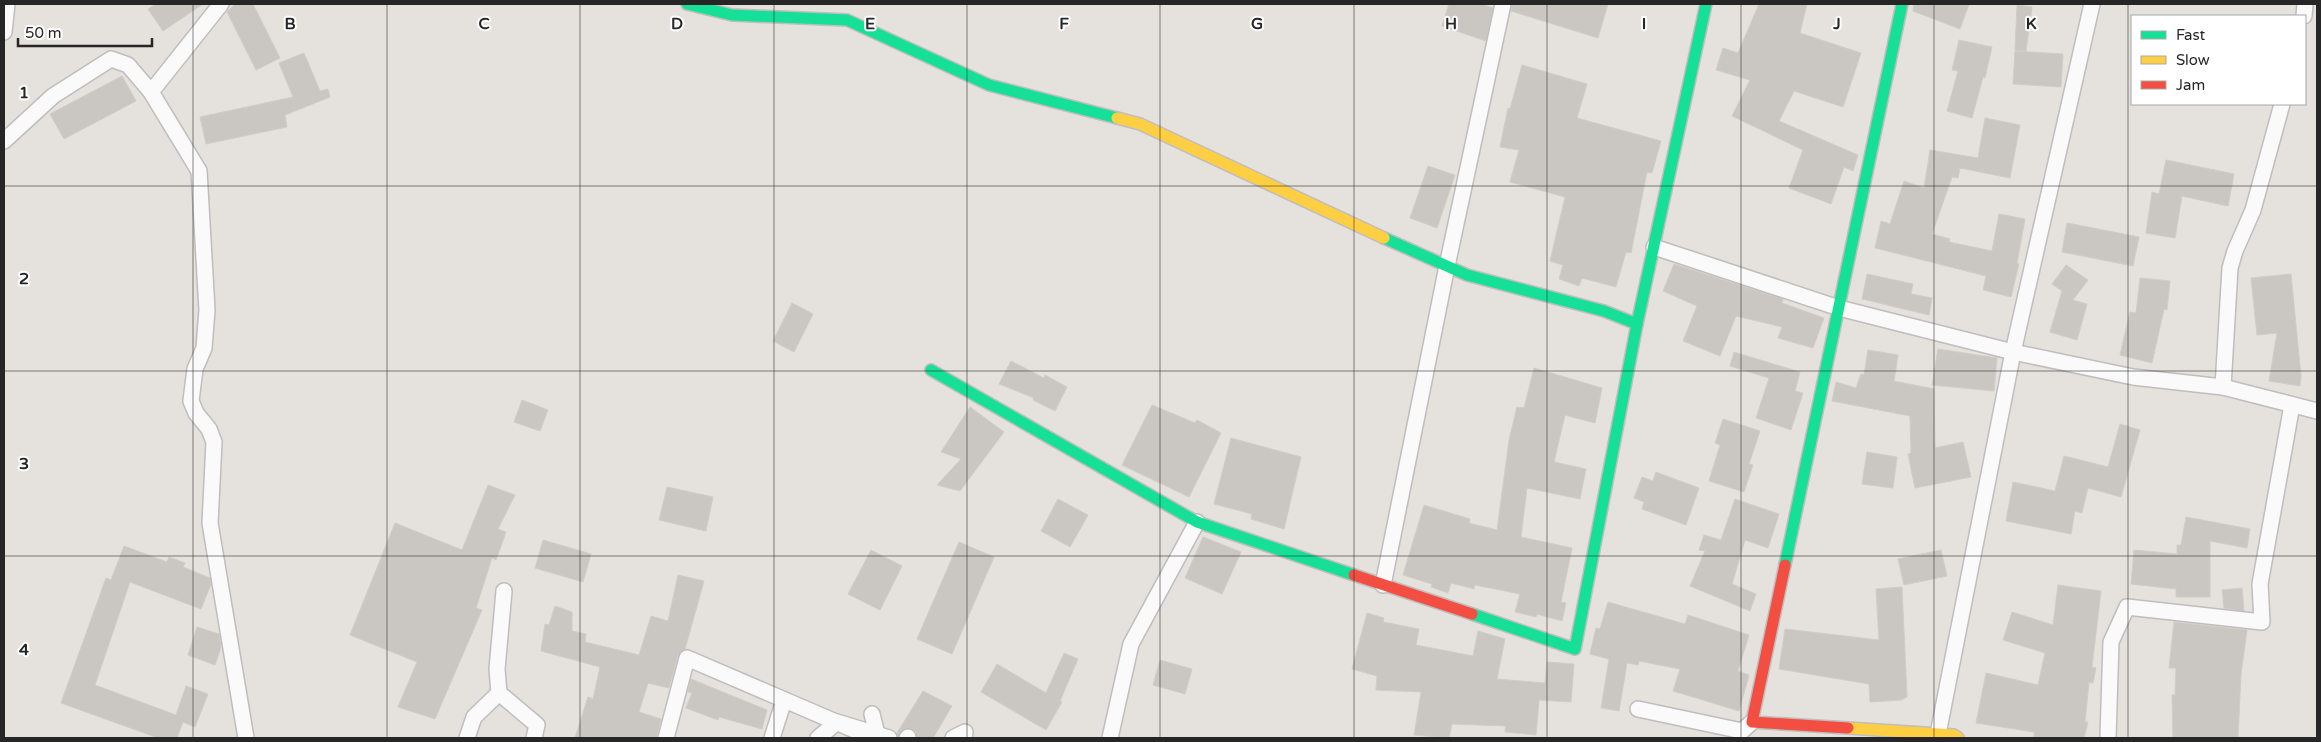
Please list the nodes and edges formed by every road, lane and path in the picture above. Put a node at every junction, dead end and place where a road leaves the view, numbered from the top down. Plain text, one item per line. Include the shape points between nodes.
1 (7, 4) edge
2 (221, 4) edge
3 (687, 4) edge
4 (1502, 4) edge
5 (1706, 4) edge
6 (1902, 4) edge
7 (2092, 4) edge
8 (4, 32) edge
9 (150, 92) junction
10 (2282, 105) edge
11 (4, 141) edge
12 (1654, 247) junction
13 (1446, 266) junction
14 (1839, 308) junction
15 (1637, 324) junction
16 (2013, 352) junction
17 (931, 370) dead end
18 (2223, 387) junction
19 (2292, 405) junction
20 (2317, 411) edge
21 (1197, 522) junction
22 (1382, 584) junction
23 (504, 590) dead end
24 (499, 694) junction
25 (784, 700) junction
26 (1638, 709) dead end
27 (872, 714) dead end
28 (837, 722) junction
29 (1752, 722) junction
30 (1938, 734) junction
31 (880, 737) edge
32 (246, 738) edge
33 (468, 738) edge
34 (534, 738) edge
35 (666, 738) edge
36 (772, 738) edge
37 (818, 738) edge
38 (953, 738) edge
39 (964, 738) edge
40 (1110, 738) edge
41 (1958, 738) edge
42 (2108, 738) edge

1 - 8 street
2 - 9 street
3 - 13 street via 732,16 847,20 989,85 1140,124
4 - 13 street
5 - 12 street
6 - 14 street
7 - 16 street
9 - 11 street via 128,65 111,59 53,96
9 - 32 street via 199,170 207,310 204,348 195,370 191,401 214,442 210,523
10 - 18 street via 2254,210 2230,268
12 - 14 street
12 - 15 street
13 - 15 street via 1467,275 1604,311
13 - 22 street
14 - 16 street
14 - 29 street
15 - 22 street via 1575,649
16 - 18 street via 2133,376
16 - 30 street
17 - 21 street
18 - 19 street
19 - 20 street
19 - 42 street via 2260,584 2262,622 2127,607 2111,642
21 - 22 street
21 - 40 street via 1131,644
23 - 24 street via 497,669
24 - 33 street via 474,718
24 - 34 street via 537,725
25 - 28 street
25 - 35 street via 686,658
25 - 36 street
26 - 29 street via 1742,731
27 - 31 street
28 - 31 street
28 - 37 street
29 - 30 street
30 - 41 street
38 - 39 street via 965,732

